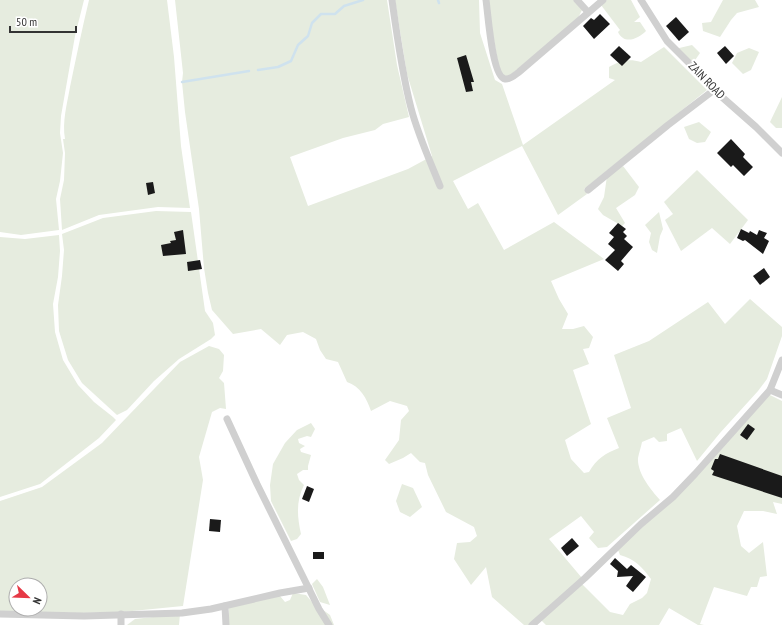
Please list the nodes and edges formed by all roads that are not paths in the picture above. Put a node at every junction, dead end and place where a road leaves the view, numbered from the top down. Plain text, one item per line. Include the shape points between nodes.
1 (392, 0) edge
2 (486, 0) edge
3 (577, 0) edge
4 (603, 0) edge
5 (641, 0) edge
6 (588, 12) junction
7 (714, 90) junction
8 (782, 153) edge
9 (440, 186) dead end
10 (588, 190) dead end
11 (782, 360) edge
12 (770, 390) junction
13 (782, 395) edge
14 (227, 419) dead end
15 (309, 588) junction
16 (225, 606) junction
17 (0, 614) edge
18 (121, 614) junction
19 (122, 625) edge
20 (226, 625) edge
21 (329, 625) edge
22 (532, 625) edge

1 - 9 street via 399,53 412,110
2 - 6 street via 495,62 501,77 506,79 519,72
3 - 6 street
4 - 6 street
5 - 7 street, ZAIN ROAD via 667,42
7 - 8 street, ZAIN ROAD
7 - 10 street
11 - 12 street
12 - 13 street
12 - 22 street via 673,497
14 - 15 street
15 - 16 street
15 - 21 street
16 - 18 street via 182,613
16 - 20 street
17 - 18 street
18 - 19 street

